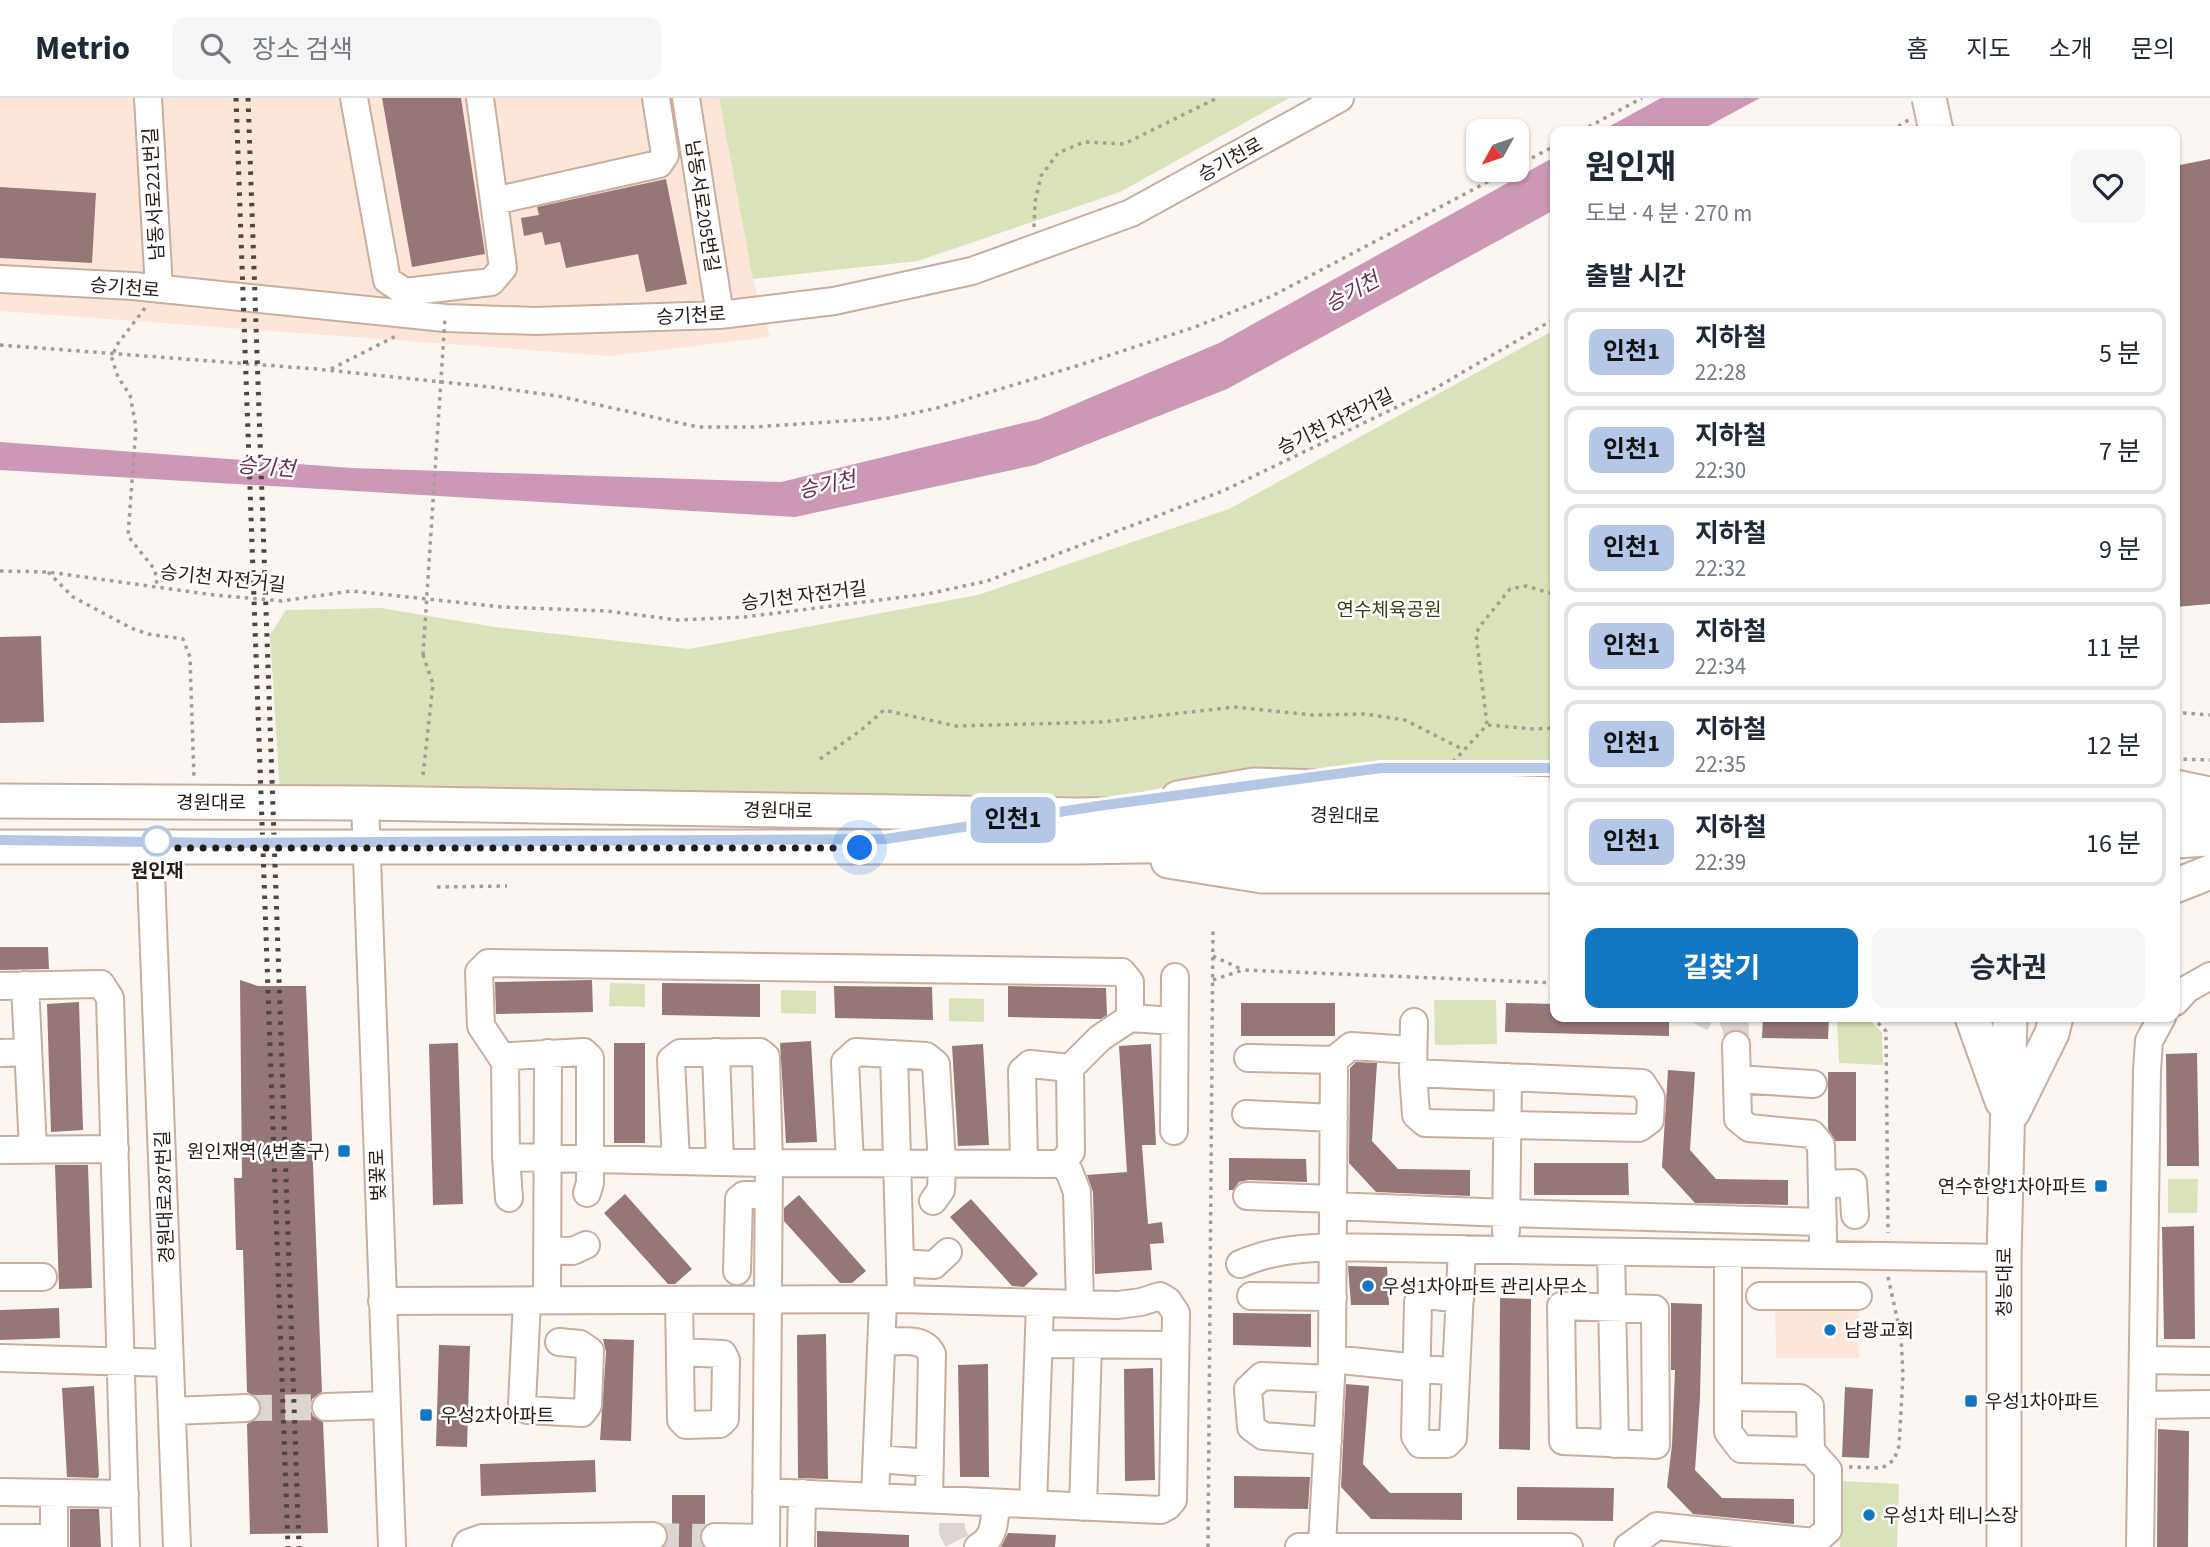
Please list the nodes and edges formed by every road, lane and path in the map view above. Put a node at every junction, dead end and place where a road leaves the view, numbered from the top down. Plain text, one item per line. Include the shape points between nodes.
1 (148, 98) edge
2 (354, 98) edge
3 (480, 98) edge
4 (656, 98) edge
5 (686, 98) edge
6 (1217, 98) edge
7 (1340, 98) edge
8 (1642, 98) edge
9 (1929, 98) edge
10 (1590, 126) edge
11 (1935, 126) edge
12 (1550, 148) edge
13 (1530, 159) edge
14 (1487, 182) edge
15 (494, 201) junction
16 (1025, 252) junction
17 (0, 279) edge
18 (159, 289) junction
19 (720, 315) junction
20 (445, 318) junction
21 (1550, 321) edge
22 (398, 334) dead end
23 (0, 345) edge
24 (113, 354) junction
25 (330, 370) junction
26 (0, 571) edge
27 (48, 572) junction
28 (157, 585) junction
29 (1550, 593) edge
30 (2180, 714) edge
31 (2210, 715) edge
32 (1487, 724) junction
33 (1550, 728) edge
34 (1464, 750) junction
35 (820, 759) dead end
36 (2180, 759) edge
37 (2210, 760) edge
38 (1550, 762) edge
39 (423, 775) dead end
40 (2180, 787) edge
41 (1550, 794) edge
42 (2210, 796) edge
43 (2180, 799) edge
44 (0, 801) edge
45 (195, 802) junction
46 (365, 803) junction
47 (2210, 813) edge
48 (2180, 814) edge
49 (1076, 815) junction
50 (1550, 819) edge
51 (1257, 829) junction
52 (2210, 839) edge
53 (2180, 841) edge
54 (0, 847) edge
55 (150, 848) junction
56 (366, 848) junction
57 (1079, 848) junction
58 (1550, 849) edge
59 (2210, 872) edge
60 (2180, 873) edge
61 (1550, 876) edge
62 (2180, 884) edge
63 (508, 886) dead end
64 (437, 887) dead end
65 (1213, 928) dead end
66 (1213, 956) junction
67 (1243, 970) junction
68 (2210, 976) edge
69 (1175, 977) dead end
70 (1213, 980) junction
71 (1550, 983) edge
72 (12, 986) edge
73 (2180, 997) edge
74 (1130, 1018) junction
75 (1174, 1021) junction
76 (1415, 1022) dead end
77 (1877, 1022) edge
78 (1974, 1022) edge
79 (2010, 1022) edge
80 (2055, 1022) edge
81 (2160, 1022) edge
82 (1736, 1045) tunnel mouth
83 (28, 1052) junction
84 (716, 1052) junction
85 (0, 1053) edge
86 (548, 1054) junction
87 (894, 1054) junction
88 (1248, 1058) dead end
89 (1334, 1060) junction
90 (505, 1062) junction
91 (1413, 1062) junction
92 (1070, 1068) junction
93 (1508, 1077) junction
94 (1737, 1079) junction
95 (1813, 1084) dead end
96 (1246, 1114) dead end
97 (1334, 1118) junction
98 (2009, 1120) junction
99 (1507, 1124) junction
100 (1174, 1131) dead end
101 (33, 1149) junction
102 (114, 1149) junction
103 (0, 1150) edge
104 (506, 1157) junction
105 (548, 1158) junction
106 (589, 1159) junction
107 (676, 1161) junction
108 (720, 1162) junction
109 (769, 1163) junction
110 (850, 1163) junction
111 (898, 1163) junction
112 (942, 1163) junction
113 (1024, 1163) junction
114 (1061, 1164) junction
115 (1822, 1184) junction
116 (587, 1193) dead end
117 (768, 1195) junction
118 (1248, 1196) dead end
119 (509, 1198) dead end
120 (933, 1201) dead end
121 (1333, 1202) junction
122 (1506, 1213) junction
123 (1855, 1215) dead end
124 (1823, 1222) junction
125 (1888, 1233) dead end
126 (586, 1245) dead end
127 (1333, 1247) junction
128 (1462, 1249) junction
129 (1505, 1250) junction
130 (547, 1251) junction
131 (948, 1252) dead end
132 (1611, 1252) junction
133 (1728, 1254) junction
134 (1821, 1255) junction
135 (2004, 1258) junction
136 (900, 1263) junction
137 (1240, 1264) dead end
138 (737, 1270) dead end
139 (0, 1277) edge
140 (43, 1277) dead end
141 (1888, 1277) dead end
142 (1818, 1295) junction
143 (1251, 1296) dead end
144 (1760, 1296) dead end
145 (1858, 1296) dead end
146 (1332, 1297) junction
147 (892, 1299) junction
148 (1460, 1299) junction
149 (537, 1300) junction
150 (679, 1300) junction
151 (766, 1300) junction
152 (382, 1301) junction
153 (1040, 1304) junction
154 (1080, 1304) junction
155 (1612, 1308) junction
156 (559, 1342) dead end
157 (882, 1342) junction
158 (1039, 1345) junction
159 (1088, 1345) junction
160 (1175, 1345) junction
161 (680, 1352) dead end
162 (0, 1358) edge
163 (121, 1360) junction
164 (2143, 1360) junction
165 (2210, 1361) edge
166 (170, 1363) junction
167 (1417, 1367) junction
168 (1332, 1369) junction
169 (1456, 1372) junction
170 (1728, 1397) junction
171 (2210, 1404) edge
172 (386, 1405) junction
173 (2142, 1405) junction
174 (326, 1407) tunnel mouth
175 (246, 1408) tunnel mouth
176 (172, 1411) junction
177 (1328, 1441) junction
178 (1615, 1444) junction
179 (1811, 1451) junction
180 (877, 1459) junction
181 (930, 1463) junction
182 (1868, 1468) dead end
183 (0, 1492) edge
184 (766, 1492) junction
185 (54, 1493) junction
186 (802, 1493) junction
187 (125, 1494) junction
188 (875, 1497) junction
189 (929, 1499) junction
190 (996, 1503) junction
191 (1033, 1504) junction
192 (1083, 1507) junction
193 (653, 1536) tunnel mouth
194 (715, 1537) tunnel mouth
195 (0, 1538) edge
196 (493, 1542) edge
197 (535, 1542) edge
198 (766, 1542) edge
199 (54, 1543) edge
200 (966, 1545) edge
201 (1322, 1546) edge
202 (126, 1547) edge
203 (177, 1547) edge
204 (391, 1547) edge
205 (466, 1547) edge
206 (801, 1547) edge
207 (1208, 1547) edge
208 (1299, 1547) edge
209 (1569, 1547) edge
210 (1628, 1547) edge
211 (2004, 1547) edge
212 (2140, 1547) edge

1 - 18 street, 남동서로221번길
2 - 15 street via 387,279 405,292 491,282 503,268
3 - 15 street
4 - 15 street via 665,155 659,164
5 - 19 street, 남동서로205번길
6 - 16 path via 1124,144 1084,142 1058,153 1041,176 1033,236
7 - 16 street, 승기천로 via 1131,213
8 - 10 path
9 - 11 main road, bridge
12 - 13 path
14 - 25 path via 1272,296 1221,317 1083,364 890,418 698,427 558,397
16 - 19 street, 승기천로 via 972,271 834,301
17 - 18 street, 승기천로
18 - 20 street, 승기천로
18 - 24 path
19 - 20 street, 승기천로 via 535,321
20 - 39 path, bridge via 423,655 433,684
21 - 28 path, 승기천 자전거길 via 1434,389 1224,490 987,581 927,594 704,621 352,592 281,601
22 - 25 path
23 - 24 path
24 - 25 path
24 - 28 path via 136,427 128,536 155,570
26 - 27 path, 승기천 자전거길
27 - 28 path, 승기천 자전거길
27 - 45 path via 73,597 131,628 183,639 190,657
29 - 32 path via 1526,586 1510,589 1476,634
30 - 31 path
32 - 33 path
32 - 34 path
34 - 35 path via 1405,720 1365,714 1313,715 1234,707 1102,722 956,726 884,710
34 - 38 path via 1453,762
36 - 37 path
40 - 42 main road
41 - 49 main road via 1254,785
42 - 43 main road
44 - 45 main road, 경원대로
45 - 46 main road, 경원대로
46 - 49 main road, 경원대로
46 - 56 street, 벚꽃로
47 - 48 main road
49 - 51 main road, 경원대로
50 - 51 main road, 경원대로
51 - 57 main road, 경원대로
51 - 58 main road, 경원대로
52 - 53 main road
54 - 55 main road, 경원대로
55 - 56 main road, 경원대로
55 - 166 street, 경원대로287번길
56 - 57 main road, 경원대로
56 - 152 street, 벚꽃로
57 - 61 main road via 1262,876
59 - 60 main road
59 - 62 main road
63 - 64 path
65 - 66 path
66 - 67 path
66 - 70 path
67 - 70 path
67 - 71 path
68 - 73 street
69 - 75 street
70 - 207 path
72 - 83 street
72 - 102 street via 101,984 110,998
74 - 75 street
74 - 90 street via 1130,982 1122,972 488,963 479,972 481,1026
74 - 92 street via 1100,1038
75 - 100 street
76 - 91 street
77 - 125 path via 1885,1031
78 - 98 main road
79 - 98 main road, 청능대로
80 - 98 main road
81 - 164 street via 2150,1041 2147,1070
82 - 94 street
83 - 85 street
83 - 101 street
84 - 107 street via 680,1053 671,1060
84 - 108 street
84 - 109 street via 760,1052 766,1057
86 - 90 street via 511,1056
86 - 105 street
86 - 106 street via 584,1052 590,1058
87 - 110 street via 856,1052 845,1062
87 - 111 street
87 - 112 street via 926,1055 936,1064
88 - 89 street
89 - 91 street via 1351,1045
89 - 97 street
90 - 104 street
91 - 93 street
91 - 99 street via 1416,1115 1425,1123
92 - 113 street via 1030,1065 1022,1071
92 - 114 street via 1071,1152
93 - 99 street
93 - 99 street via 1642,1083 1651,1097 1650,1120 1639,1128
94 - 95 street
94 - 115 street via 1738,1119 1749,1128 1812,1134 1821,1144
96 - 97 street
97 - 121 street
98 - 135 main road, 청능대로
99 - 122 street
101 - 102 street
101 - 103 street
102 - 163 street
104 - 105 street
104 - 119 street
105 - 106 street
105 - 130 street
106 - 107 street
106 - 116 street
107 - 108 street
108 - 109 street
109 - 110 street
109 - 117 street
110 - 111 street
111 - 112 street
111 - 136 street
112 - 113 street
112 - 120 street via 941,1191
113 - 114 street
114 - 154 street via 1077,1192
115 - 123 street via 1852,1173
115 - 124 street
117 - 138 street via 739,1199
117 - 151 street
118 - 121 street
121 - 122 street
121 - 127 street
122 - 124 street
122 - 129 street
124 - 134 street
126 - 130 street via 573,1251
127 - 128 street
127 - 137 street via 1286,1249
127 - 146 street
128 - 129 street
128 - 148 street
129 - 132 street
130 - 149 street
131 - 136 street via 934,1265
132 - 133 street
132 - 155 street
133 - 134 street
133 - 170 street
134 - 135 street
134 - 142 street
135 - 211 main road, 청능대로
136 - 147 street
139 - 140 street
141 - 182 path via 1902,1349 1899,1446 1894,1460 1882,1468
142 - 144 street
142 - 145 street
143 - 146 street
146 - 168 street
147 - 151 street
147 - 153 street
147 - 157 street
148 - 167 street via 1426,1295 1419,1302
148 - 169 street
149 - 150 street
149 - 152 street
149 - 156 street via 522,1404 527,1410 582,1413 588,1405 590,1351 580,1344
150 - 151 street
150 - 161 street
151 - 184 street
152 - 172 street, 벚꽃로
153 - 154 street
153 - 158 street
154 - 160 street via 1118,1305 1160,1296 1176,1313
155 - 178 street
155 - 178 street via 1655,1309 1656,1445
155 - 178 street via 1561,1306 1563,1441
157 - 180 street
157 - 181 street via 921,1342 932,1354
158 - 159 street
158 - 191 street
159 - 160 street
159 - 192 street
160 - 192 street via 1173,1500 1161,1510
162 - 163 street
163 - 166 street
163 - 187 street
164 - 165 street
164 - 173 street
166 - 176 street, 경원대로287번길
167 - 168 street
167 - 169 street
167 - 169 street via 1415,1436 1420,1444 1447,1444 1453,1438
168 - 177 street
168 - 177 street via 1262,1376 1248,1389 1251,1427 1263,1436
170 - 179 street via 1728,1432 1741,1449
170 - 179 street via 1800,1398 1810,1406
171 - 173 street
172 - 174 street
172 - 204 street, 벚꽃로
173 - 212 street
175 - 176 street
176 - 203 street, 경원대로287번길
177 - 201 street
179 - 210 street via 1828,1470 1828,1530 1814,1542 1657,1526
180 - 181 street
180 - 188 street
181 - 189 street
183 - 185 street
184 - 186 street
184 - 198 street
185 - 187 street
185 - 199 street
186 - 188 street
186 - 206 street
187 - 202 street
188 - 189 street
189 - 190 street
190 - 191 street
190 - 200 street via 993,1532 987,1542
191 - 192 street
193 - 197 street
194 - 198 street
195 - 199 street
196 - 197 street
196 - 205 street via 482,1538
201 - 208 street
201 - 209 street

